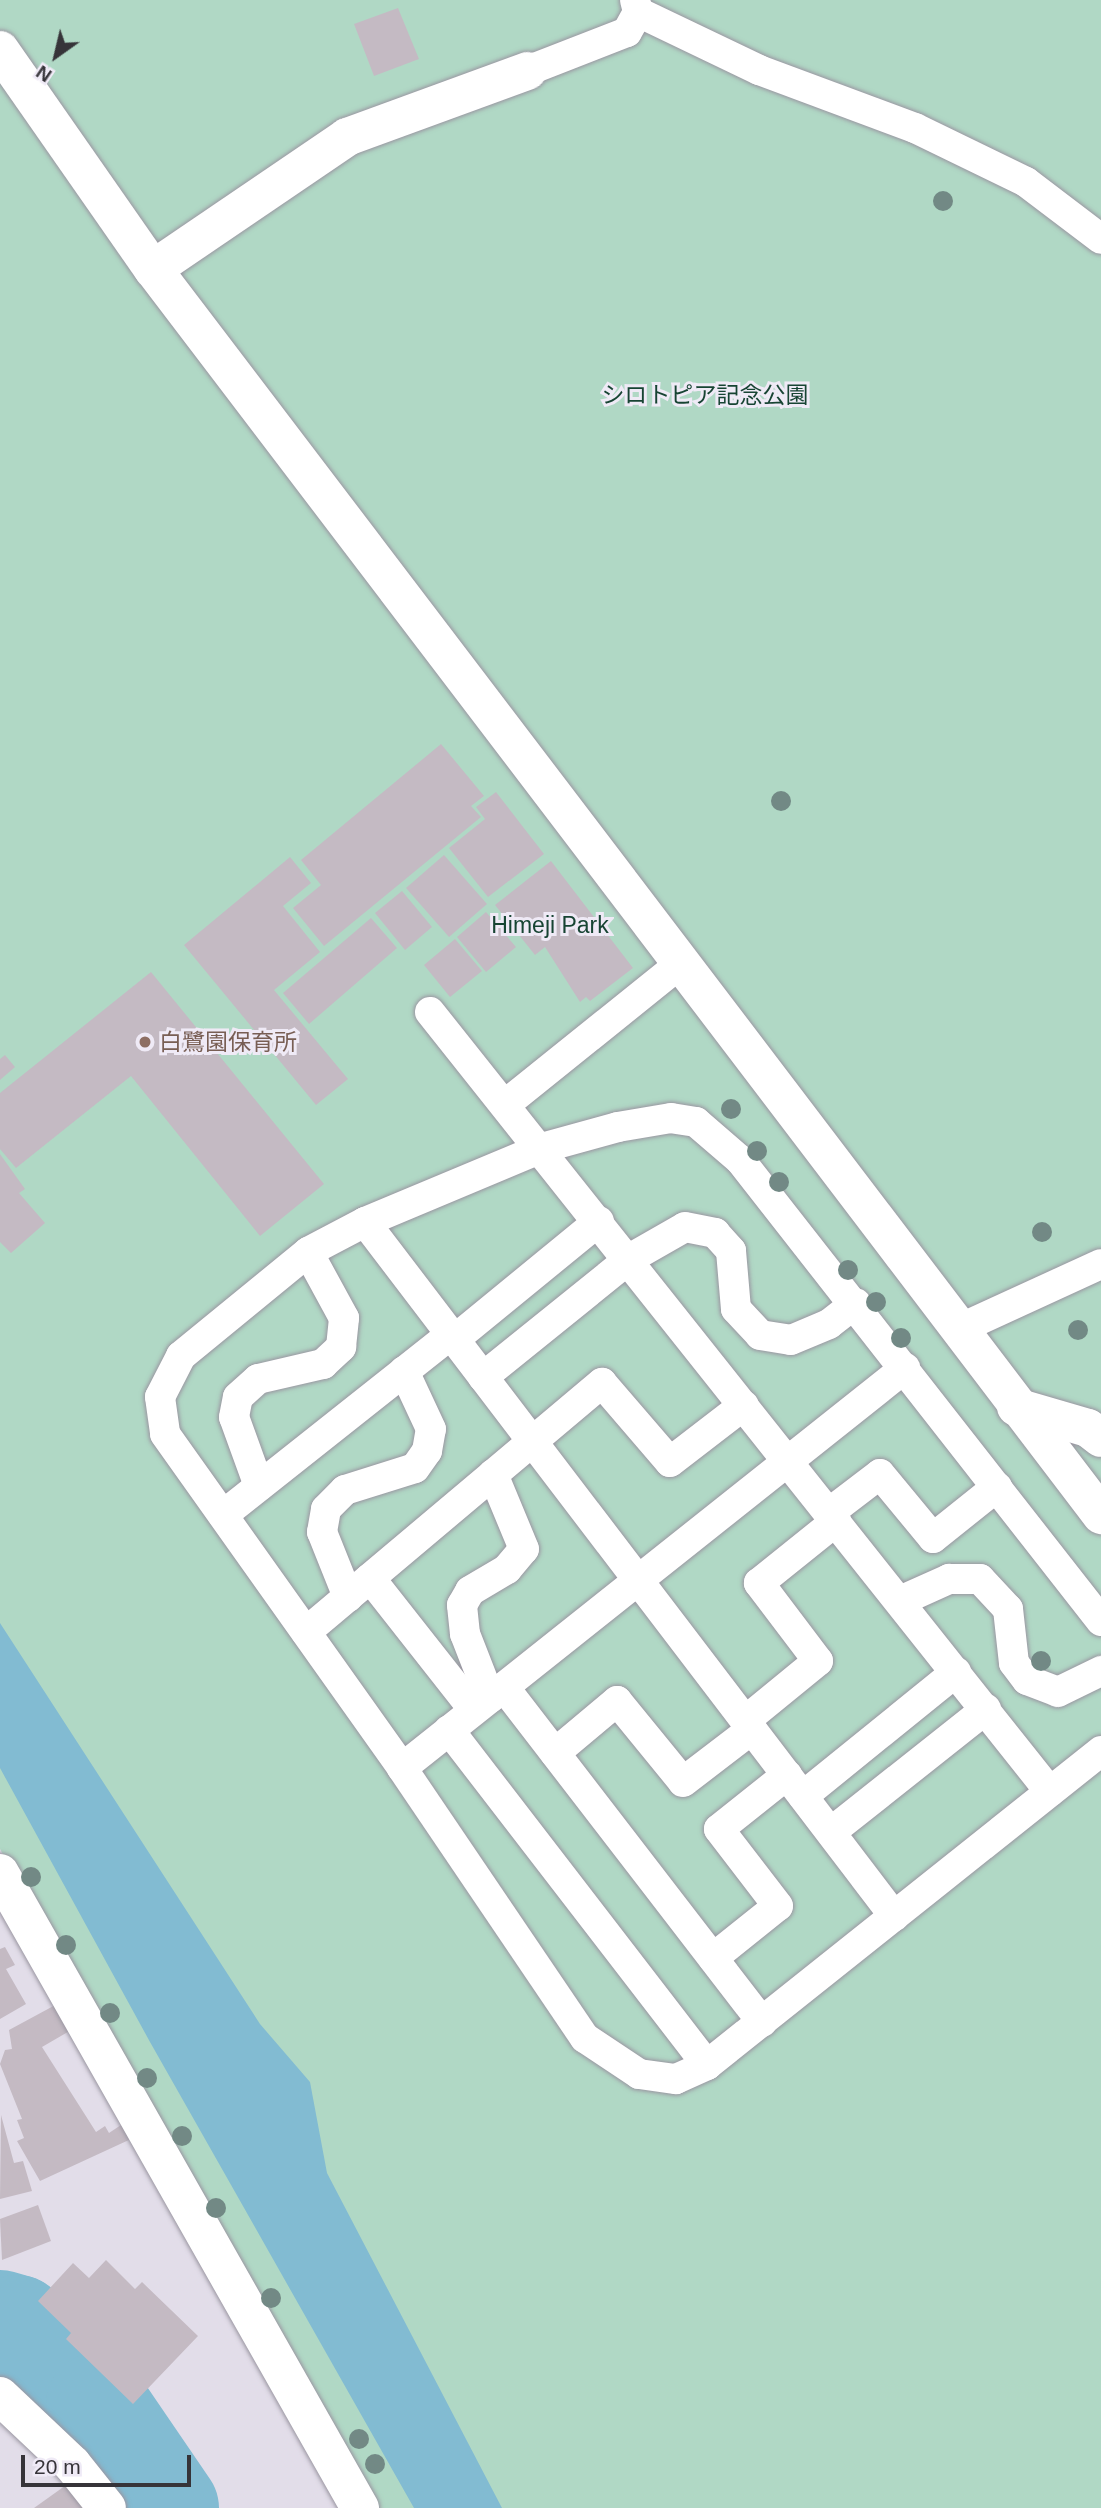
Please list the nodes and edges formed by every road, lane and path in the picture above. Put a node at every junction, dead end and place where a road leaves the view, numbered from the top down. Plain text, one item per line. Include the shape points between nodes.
1 (637, 6) edge
2 (0, 50) edge
3 (527, 71) joint
4 (1101, 239) edge
5 (153, 269) junction
6 (680, 964) junction
7 (430, 1012) dead end
8 (507, 1103) junction
9 (542, 1148) junction
10 (599, 1221) junction
11 (365, 1222) junction
12 (308, 1252) junction
13 (629, 1259) junction
14 (1101, 1264) edge
15 (856, 1303) junction
16 (957, 1330) junction
17 (453, 1337) junction
18 (905, 1368) junction
19 (404, 1371) junction
20 (483, 1377) junction
21 (744, 1405) junction
22 (1016, 1407) junction
23 (1101, 1438) edge
24 (533, 1440) junction
25 (788, 1461) junction
26 (493, 1474) junction
27 (259, 1486) junction
28 (997, 1487) junction
29 (223, 1515) junction
30 (1101, 1515) edge
31 (833, 1517) junction
32 (638, 1579) junction
33 (359, 1587) junction
34 (900, 1601) junction
35 (1101, 1621) edge
36 (306, 1632) junction
37 (1101, 1671) edge
38 (956, 1672) junction
39 (489, 1698) junction
40 (986, 1710) junction
41 (749, 1724) junction
42 (449, 1730) junction
43 (1101, 1751) edge
44 (555, 1754) junction
45 (402, 1768) junction
46 (795, 1786) junction
47 (1050, 1792) junction
48 (831, 1832) junction
49 (0, 1873) edge
50 (894, 1916) junction
51 (713, 1958) junction
52 (762, 2022) junction
53 (707, 2066) junction
54 (0, 2396) edge
55 (107, 2508) edge
56 (360, 2508) edge

1 - 3 lane via 627,32
1 - 4 lane via 759,69 915,128 1026,182
2 - 5 street
3 - 5 street via 347,138
5 - 6 street
6 - 8 lane
6 - 16 street
7 - 8 lane
8 - 9 lane
9 - 10 lane
9 - 11 lane
9 - 15 lane via 618,1126 671,1118 696,1122 740,1160
10 - 13 lane
10 - 17 lane
11 - 12 lane
11 - 17 lane
12 - 27 lane via 344,1318 341,1347 323,1364 258,1379 238,1397 234,1417
12 - 29 lane via 181,1356 160,1396 165,1434
13 - 15 lane via 685,1227 716,1233 730,1251 736,1309 760,1335 791,1340 829,1324
13 - 20 lane
13 - 21 lane
14 - 16 lane
15 - 18 lane
16 - 22 street
17 - 19 lane
17 - 20 lane
18 - 25 lane
18 - 28 lane
19 - 27 lane
19 - 33 lane via 431,1429 427,1451 408,1472 345,1490 326,1509 322,1532
20 - 24 lane
21 - 24 lane via 670,1462 602,1383
21 - 25 lane
22 - 23 street via 1088,1428
22 - 30 street
24 - 26 lane
24 - 32 lane
25 - 31 lane
25 - 32 lane
26 - 33 lane
26 - 39 lane via 524,1549 508,1569 470,1591 462,1605 465,1634
27 - 29 lane
28 - 31 lane via 933,1538 880,1474
28 - 35 lane
29 - 36 lane
31 - 34 lane
31 - 41 lane via 760,1583 818,1661
32 - 39 lane
32 - 41 lane
33 - 36 lane
33 - 39 lane
34 - 37 lane via 949,1579 980,1579 1008,1609 1014,1663 1027,1679 1058,1692
34 - 38 lane
36 - 45 lane
38 - 40 lane
38 - 46 lane
39 - 42 lane
39 - 44 lane
40 - 47 lane
40 - 48 lane
41 - 44 lane via 683,1782 617,1701
41 - 46 lane
42 - 45 lane
42 - 53 lane
43 - 47 lane
44 - 51 lane
45 - 53 lane via 584,2038 639,2074 676,2078
46 - 48 lane
46 - 51 lane via 719,1829 778,1906
47 - 50 lane
48 - 50 lane
49 - 56 street
50 - 52 lane
51 - 52 lane
52 - 53 lane
54 - 55 street via 72,2464

